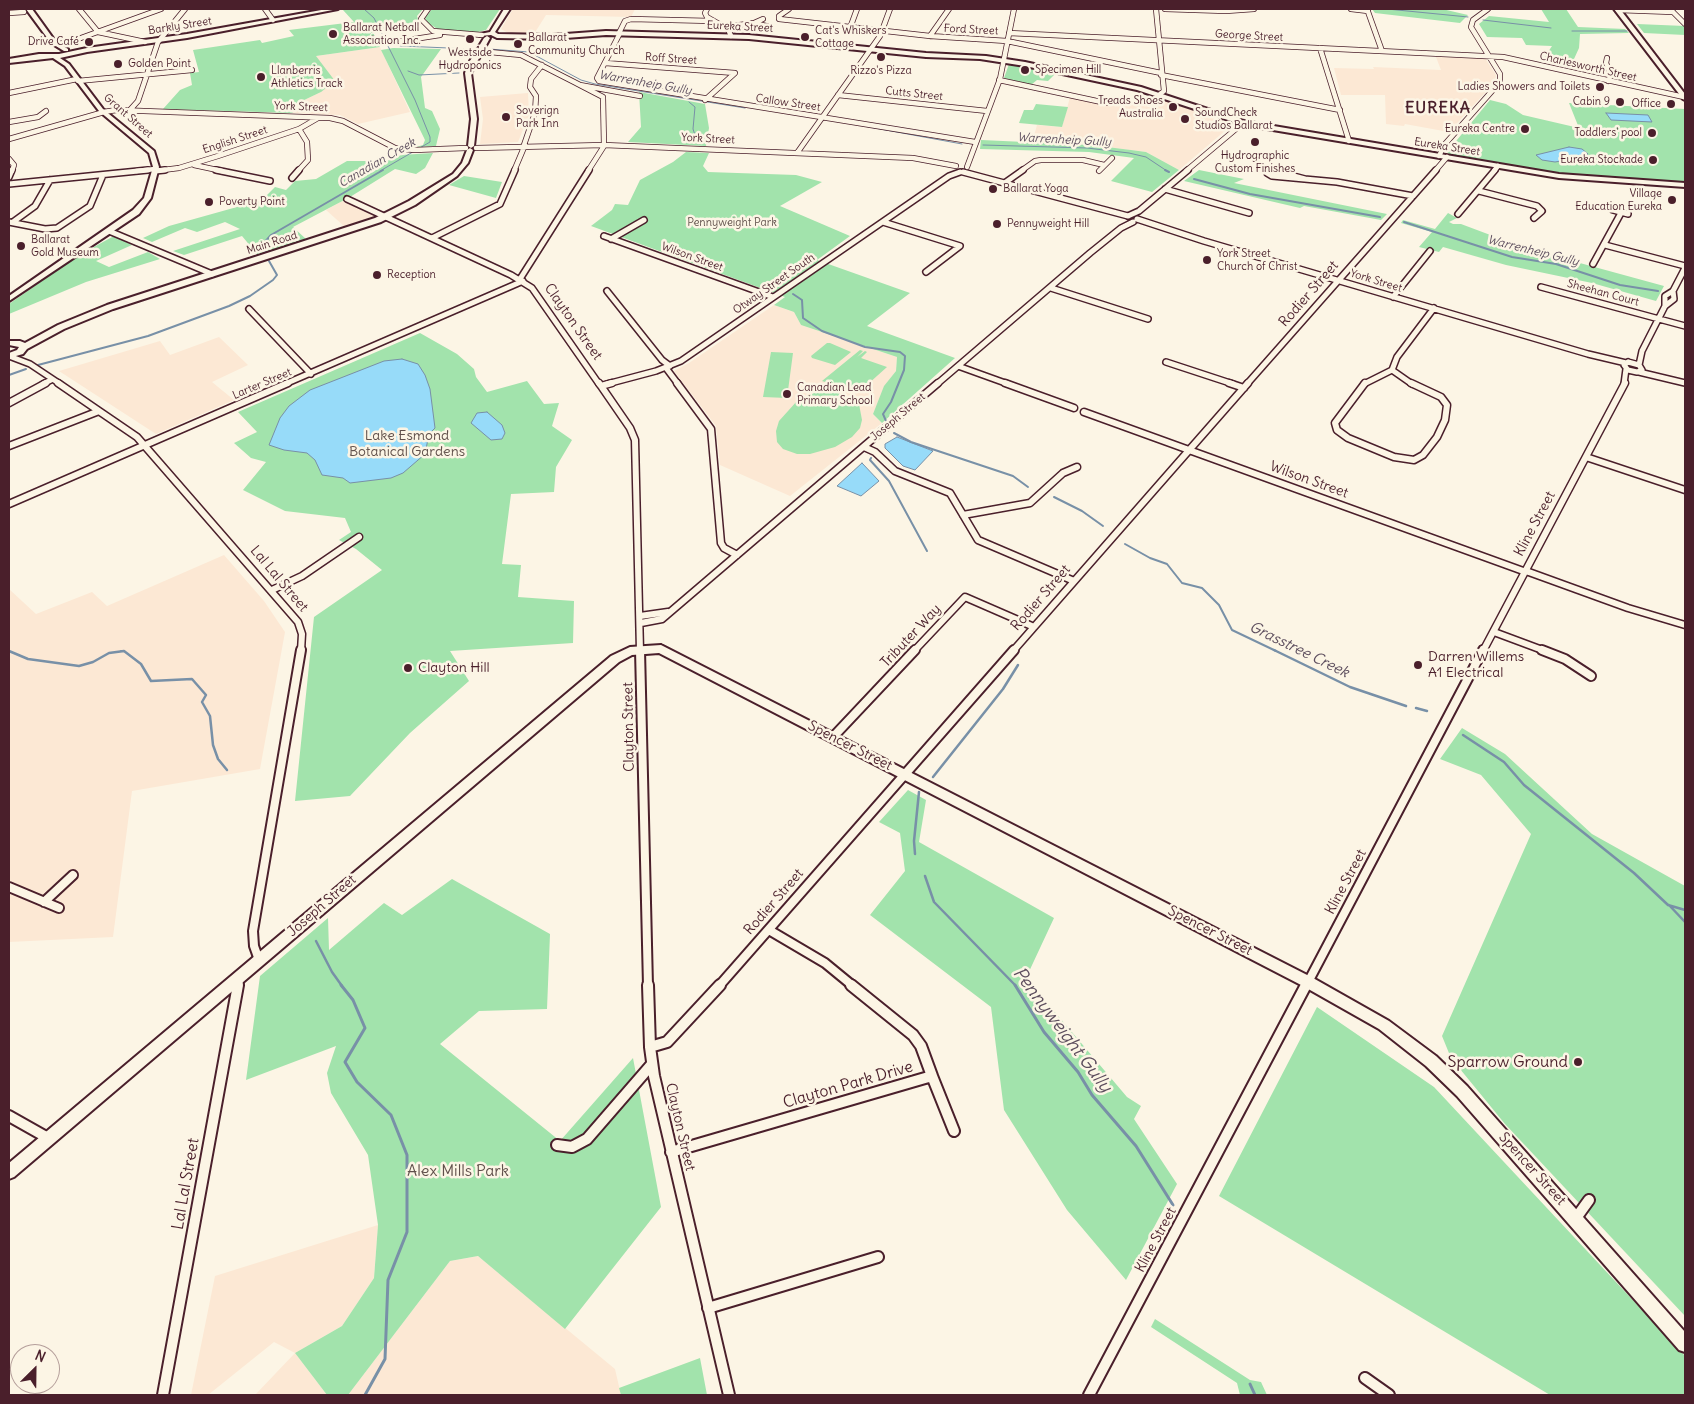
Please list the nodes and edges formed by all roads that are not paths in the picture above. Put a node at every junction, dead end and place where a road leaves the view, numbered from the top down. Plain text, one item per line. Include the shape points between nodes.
1 (79, 9) edge
2 (161, 9) edge
3 (185, 9) edge
4 (265, 9) edge
5 (335, 9) edge
6 (428, 9) edge
7 (507, 9) edge
8 (707, 9) edge
9 (789, 9) edge
10 (858, 9) edge
11 (890, 9) edge
12 (949, 9) edge
13 (1014, 9) edge
14 (1156, 9) edge
15 (1165, 9) edge
16 (1254, 9) edge
17 (1351, 9) edge
18 (1488, 9) edge
19 (24, 10) edge
20 (1367, 10) edge
21 (1618, 10) edge
22 (1671, 10) edge
23 (11, 12) edge
24 (763, 19) dead end
25 (273, 20) junction
26 (712, 21) junction
27 (754, 23) junction
28 (1685, 24) edge
29 (725, 27) junction
30 (770, 27) dead end
31 (850, 28) junction
32 (882, 31) junction
33 (98, 32) junction
34 (619, 33) junction
35 (1009, 33) junction
36 (446, 34) junction
37 (490, 35) junction
38 (723, 36) junction
39 (731, 36) junction
40 (930, 36) junction
41 (160, 40) junction
42 (1158, 40) junction
43 (1007, 41) junction
44 (145, 42) junction
45 (396, 42) dead end
46 (69, 43) junction
47 (54, 44) junction
48 (1320, 48) junction
49 (871, 49) junction
50 (65, 51) junction
51 (479, 51) junction
52 (1382, 51) junction
53 (52, 55) junction
54 (1488, 56) junction
55 (1607, 58) dead end
56 (9, 60) edge
57 (1004, 60) junction
58 (605, 63) junction
59 (67, 64) junction
60 (542, 65) junction
61 (192, 70) dead end
62 (147, 74) junction
63 (1161, 74) junction
64 (78, 80) junction
65 (999, 80) junction
66 (1608, 81) junction
67 (576, 83) junction
68 (603, 89) junction
69 (9, 93) edge
70 (1157, 94) junction
71 (838, 95) junction
72 (640, 96) dead end
73 (603, 97) junction
74 (1685, 98) edge
75 (705, 100) junction
76 (1106, 103) dead end
77 (1340, 110) junction
78 (46, 111) dead end
79 (129, 111) junction
80 (987, 111) junction
81 (105, 113) junction
82 (823, 116) junction
83 (318, 118) junction
84 (9, 122) edge
85 (1243, 123) junction
86 (299, 129) junction
87 (9, 139) edge
88 (1349, 141) junction
89 (975, 142) junction
90 (525, 145) junction
91 (604, 145) junction
92 (471, 148) junction
93 (797, 153) junction
94 (1443, 157) junction
95 (1112, 158) dead end
96 (9, 159) edge
97 (192, 165) junction
98 (1104, 165) junction
99 (1498, 166) junction
100 (956, 168) junction
101 (965, 168) junction
102 (155, 170) junction
103 (1099, 171) dead end
104 (103, 175) junction
105 (949, 176) junction
106 (9, 177) edge
107 (292, 178) dead end
108 (1305, 179) junction
109 (50, 180) junction
110 (270, 182) dead end
111 (1006, 182) junction
112 (9, 184) edge
113 (1685, 185) edge
114 (1165, 189) junction
115 (1479, 191) junction
116 (1413, 196) junction
117 (347, 198) dead end
118 (1613, 210) dead end
119 (1139, 211) junction
120 (1249, 213) dead end
121 (1621, 213) junction
122 (1458, 214) dead end
123 (1628, 214) dead end
124 (386, 216) junction
125 (1126, 218) junction
126 (1534, 218) dead end
127 (644, 220) dead end
128 (1135, 220) junction
129 (11, 222) edge
130 (883, 222) junction
131 (1121, 228) junction
132 (109, 231) junction
133 (604, 236) dead end
134 (432, 238) junction
135 (611, 239) junction
136 (1605, 245) junction
137 (1430, 251) dead end
138 (1592, 264) dead end
139 (1685, 268) edge
140 (926, 272) dead end
141 (212, 274) junction
142 (522, 280) junction
143 (1339, 280) junction
144 (1541, 287) dead end
145 (1051, 288) junction
146 (608, 291) dead end
147 (1393, 296) junction
148 (773, 297) junction
149 (9, 299) edge
150 (1434, 308) junction
151 (249, 309) dead end
152 (1148, 319) dead end
153 (1659, 319) junction
154 (1685, 326) edge
155 (62, 327) junction
156 (11, 343) edge
157 (24, 347) junction
158 (1642, 351) junction
159 (9, 356) edge
160 (1166, 362) dead end
161 (30, 364) junction
162 (958, 366) junction
163 (1626, 366) junction
164 (668, 367) junction
165 (1639, 369) junction
166 (1392, 370) junction
167 (311, 374) junction
168 (51, 380) junction
169 (1626, 381) junction
170 (1685, 383) edge
171 (601, 386) junction
172 (1244, 388) junction
173 (9, 403) edge
174 (1074, 408) dead end
175 (99, 411) junction
176 (1084, 412) dead end
177 (145, 445) junction
178 (9, 446) edge
179 (864, 447) junction
180 (1190, 450) junction
181 (1586, 458) junction
182 (1077, 467) dead end
183 (1685, 490) edge
184 (9, 504) edge
185 (963, 515) junction
186 (359, 537) dead end
187 (737, 554) junction
188 (1526, 571) junction
189 (1074, 581) junction
190 (272, 590) junction
191 (641, 620) junction
192 (1685, 625) edge
193 (1034, 627) junction
194 (1494, 632) junction
195 (641, 650) junction
196 (1591, 676) dead end
197 (833, 737) junction
198 (905, 774) junction
199 (73, 875) dead end
200 (9, 886) edge
201 (44, 902) junction
202 (59, 908) dead end
203 (768, 930) junction
204 (259, 960) junction
205 (238, 978) junction
206 (1308, 982) junction
207 (650, 1047) junction
208 (652, 1064) junction
209 (932, 1076) junction
210 (9, 1116) edge
211 (954, 1131) dead end
212 (48, 1138) junction
213 (557, 1145) dead end
214 (671, 1152) junction
215 (9, 1172) edge
216 (1589, 1200) dead end
217 (1576, 1218) junction
218 (878, 1257) dead end
219 (708, 1308) junction
220 (1685, 1344) edge
221 (1365, 1378) dead end
222 (163, 1395) edge
223 (729, 1395) edge
224 (1090, 1395) edge
225 (1389, 1395) edge

1 - 33 street
2 - 33 street
3 - 41 street
4 - 25 street
5 - 25 street, Barkly Street
6 - 36 street, Eureka Street via 421,17 424,24 435,32
7 - 37 street, Main Road
8 - 26 street via 705,14
9 - 31 street, Ford Street via 778,18
10 - 31 street
11 - 32 street
12 - 40 street
13 - 35 street
14 - 42 street
15 - 16 street
17 - 20 street
18 - 54 street, Rodier Street via 1471,25
19 - 23 street
19 - 47 street
19 - 53 street, Grant Street via 51,47
20 - 52 street
21 - 22 street
21 - 74 street
22 - 28 street
24 - 27 street
25 - 41 street, Barkly Street
26 - 29 street
26 - 34 street via 632,19 624,22
27 - 29 street
27 - 30 street
29 - 38 street
29 - 39 street
31 - 32 street, Ford Street
32 - 40 street, Ford Street
32 - 49 street
33 - 44 street
33 - 46 street
34 - 37 street, Eureka Street via 552,37
34 - 38 street, Eureka Street
34 - 58 street
35 - 42 street, George Street
35 - 43 street
36 - 37 street, Eureka Street
36 - 45 street
37 - 51 street, Main Road
38 - 39 street, Eureka Street
39 - 49 street, Eureka Street
40 - 43 street, Ford Street
41 - 44 street, Barkly Street
41 - 62 street
42 - 48 street, George Street
42 - 63 street
43 - 57 street
43 - 63 street, Ford Street
44 - 50 street, Barkly Street
46 - 47 street
46 - 50 street
47 - 50 street
48 - 52 street, George Street
48 - 77 street
49 - 57 street, Eureka Street
49 - 71 street
50 - 53 street, Barkly Street
50 - 59 street, Grant Street
51 - 60 street via 520,54
51 - 92 street, Main Road via 468,73 474,119
52 - 54 street, George Street
53 - 56 street
53 - 59 street, Grant Street
54 - 66 street, Charlesworth Street
54 - 94 street, Rodier Street via 1500,76 1500,82 1445,144
55 - 66 street
57 - 65 street
57 - 70 street, Eureka Street
58 - 75 street, Callow Street via 598,80
58 - 75 street, Roff Street via 735,73
59 - 64 street, Grant Street
60 - 67 street
60 - 90 street via 531,79 530,87 536,96 535,113
61 - 62 street
62 - 64 street
62 - 79 street via 138,101
63 - 70 street via 1164,91
63 - 77 street, Ford Street
64 - 69 street
64 - 81 street, Grant Street
65 - 76 street
65 - 80 street
66 - 74 street, Charlesworth Street
67 - 68 street
67 - 73 street
68 - 72 street
68 - 73 street
70 - 85 street, Eureka Street
71 - 80 street, Cutts Street
71 - 82 street
73 - 91 street
75 - 82 street, Callow Street
77 - 88 street
78 - 84 street via 38,117
79 - 81 street, York Street
79 - 83 street, York Street
80 - 89 street
81 - 87 street, York Street
81 - 102 street, Grant Street via 152,152
82 - 89 street, Callow Street
82 - 93 street
83 - 86 street, English Street
83 - 92 street, York Street via 339,120 388,146 414,150
85 - 88 street, Eureka Street
85 - 114 street
86 - 97 street, English Street
86 - 107 street via 307,140 308,159
88 - 94 street, Eureka Street
89 - 101 street
90 - 91 street, York Street
90 - 92 street, York Street
90 - 134 street via 499,205
91 - 93 street, York Street
91 - 142 street
92 - 124 street, Main Road via 467,160 455,175
93 - 100 street, York Street via 913,158
94 - 99 street, Eureka Street
94 - 116 street, Rodier Street
95 - 98 street
96 - 106 street via 14,165
97 - 102 street, English Street
97 - 110 street
98 - 103 street
98 - 111 street via 1083,160 1041,160
99 - 113 street, Eureka Street via 1570,177
99 - 115 street
100 - 101 street
100 - 101 street
100 - 105 street, Otway Street South
101 - 105 street, Otway Street South
101 - 111 street
102 - 104 street, English Street
102 - 132 street via 142,205
104 - 109 street, English Street
104 - 129 street via 90,207 52,230
105 - 130 street, Otway Street South
108 - 108 street via 1275,171 1267,173 1272,176
108 - 116 street
109 - 112 street, English Street
109 - 129 street via 35,206
111 - 125 street
114 - 119 street
114 - 120 street
115 - 122 street
115 - 126 street via 1537,206 1542,211
116 - 143 street, Rodier Street
117 - 124 street, Clayton Street
118 - 121 street
119 - 125 street
119 - 128 street
121 - 123 street
121 - 136 street
124 - 134 street, Clayton Street
124 - 141 street, Main Road
125 - 128 street, York Street
125 - 131 street, Joseph Street
127 - 135 street
128 - 131 street, Joseph Street
128 - 143 street, York Street
130 - 140 street via 960,246
130 - 148 street, Otway Street South
131 - 145 street, Joseph Street
132 - 141 street
132 - 149 street
133 - 135 street, Wilson Street
134 - 142 street, Clayton Street
135 - 148 street, Wilson Street
136 - 138 street
136 - 139 street
137 - 147 street
139 - 153 street via 1673,291 1674,299 1665,306
141 - 155 street, Main Road via 122,303
142 - 167 street, Larter Street
142 - 171 street, Clayton Street via 536,292
143 - 147 street, York Street
143 - 172 street, Rodier Street
144 - 153 street, Sheehan Court
145 - 152 street
145 - 162 street, Joseph Street
146 - 164 street
147 - 150 street, York Street
148 - 164 street, Otway Street South
150 - 163 street, York Street
150 - 166 street via 1397,357
151 - 167 street
153 - 154 street, Sheehan Court
153 - 158 street
155 - 156 street, Main Road
155 - 157 street, Main Road
156 - 157 street
157 - 159 street, Main Road
157 - 161 street, Lal Lal Street via 23,354
158 - 163 street
158 - 165 street
159 - 161 street, Lal Lal Street
160 - 172 street
161 - 168 street, Lal Lal Street
162 - 174 street
162 - 179 street, Joseph Street
163 - 165 street, York Street
163 - 169 street, Kline Street
164 - 171 street, Otway Street South
164 - 187 street via 711,428 721,543
165 - 169 street, Kline Street
165 - 170 street
166 - 166 street via 1415,386 1440,397 1447,405 1434,441 1422,457 1414,460 1397,458 1360,443 1343,435 1335,426 1337,418 1365,383
167 - 177 street, Larter Street
168 - 173 street
168 - 175 street, Lal Lal Street
169 - 181 street, Kline Street
171 - 191 street, Clayton Street via 635,440
172 - 180 street, Rodier Street
175 - 177 street, Lal Lal Street via 127,428
175 - 178 street
176 - 180 street, Wilson Street
177 - 184 street, Larter Street
177 - 190 street, Lal Lal Street
179 - 185 street via 875,452 895,471 950,493
179 - 187 street, Joseph Street
180 - 188 street, Wilson Street
180 - 189 street, Rodier Street
181 - 183 street
181 - 188 street, Kline Street
182 - 185 street via 1061,474 1030,503
185 - 189 street via 978,540
186 - 190 street via 302,576
187 - 191 street, Joseph Street via 660,620
188 - 192 street, Wilson Street
188 - 194 street, Kline Street
189 - 193 street, Rodier Street
190 - 204 street, Lal Lal Street via 296,619 302,640 254,928 253,944
191 - 195 street, Clayton Street
193 - 197 street, Tributer Way via 965,596
193 - 198 street, Rodier Street
194 - 196 street via 1565,659
194 - 206 street, Kline Street
195 - 197 street, Spencer Street via 667,652
195 - 204 street, Joseph Street via 625,652 615,659
195 - 207 street, Clayton Street
197 - 198 street, Spencer Street
198 - 203 street, Rodier Street
198 - 206 street, Spencer Street
199 - 201 street
200 - 201 street
201 - 202 street
203 - 207 street, Rodier Street via 671,1039
203 - 209 street, Clayton Park Drive via 825,963 913,1035 921,1046
204 - 205 street, Joseph Street
205 - 212 street, Joseph Street
205 - 222 street, Lal Lal Street
206 - 217 street, Spencer Street via 1376,1020 1431,1061
206 - 224 street, Kline Street
207 - 208 street, Clayton Street
208 - 213 street via 587,1139 574,1147
208 - 214 street, Clayton Street
209 - 211 street
209 - 214 street, Clayton Park Drive
210 - 212 street
212 - 215 street, Joseph Street
214 - 219 street, Clayton Street
216 - 217 street
217 - 220 street, Spencer Street
218 - 219 street
219 - 223 street, Clayton Street
221 - 225 street

